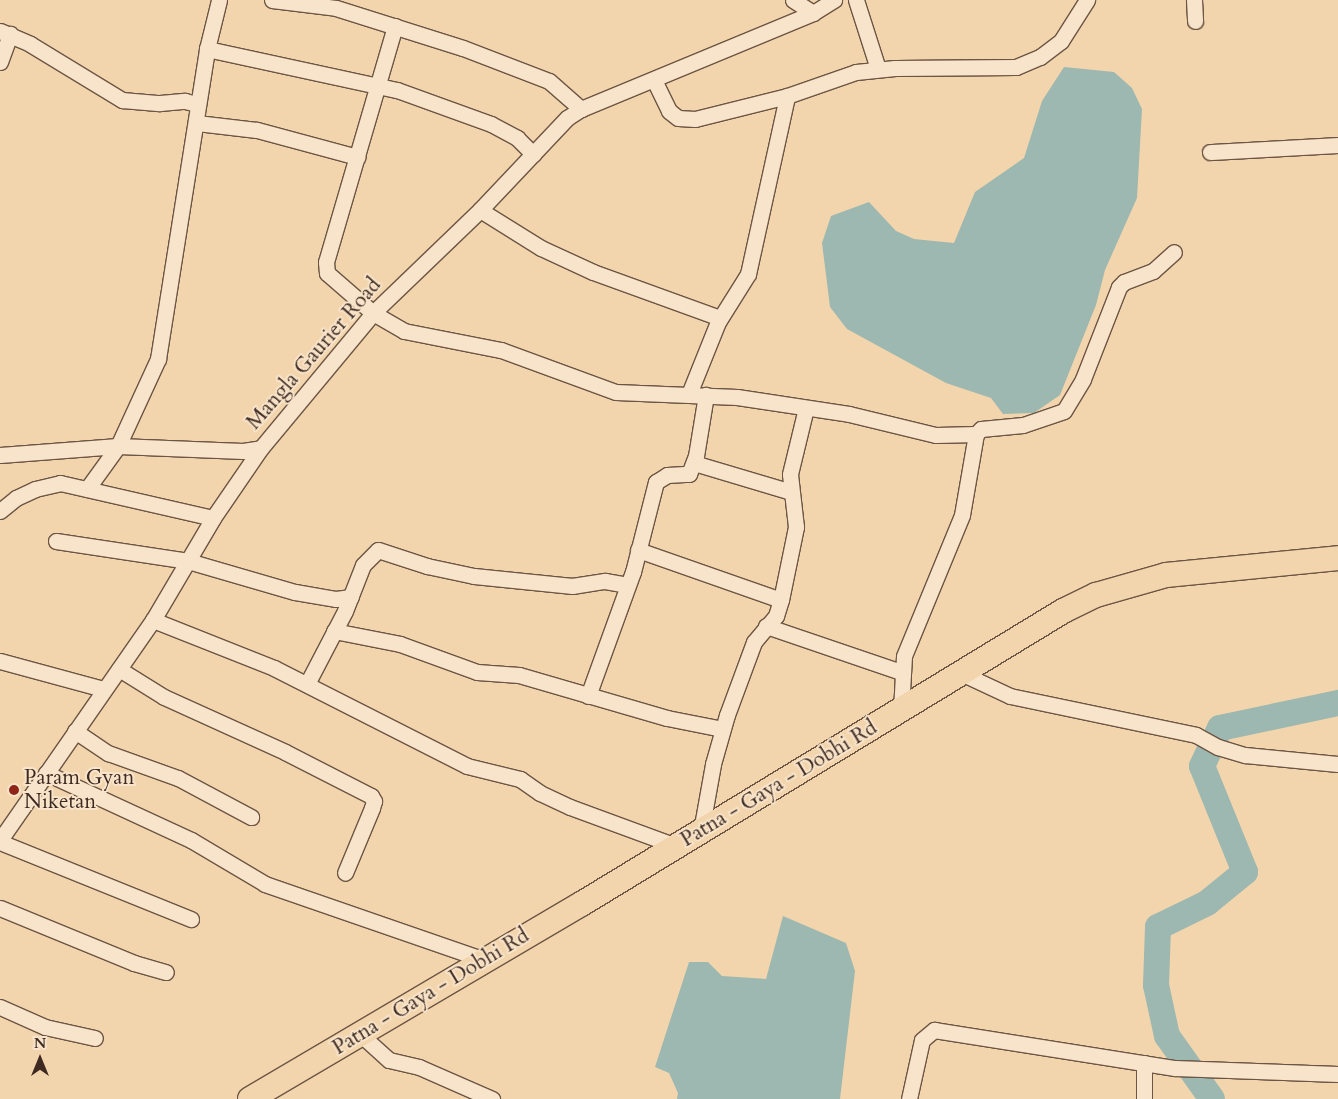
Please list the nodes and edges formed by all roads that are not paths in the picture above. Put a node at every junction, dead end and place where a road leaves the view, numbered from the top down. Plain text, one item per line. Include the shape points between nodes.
1 (219, 0) edge
2 (272, 0) edge
3 (793, 0) edge
4 (834, 0) edge
5 (856, 0) edge
6 (1088, 0) edge
7 (1194, 0) edge
8 (813, 12) junction
9 (1195, 21) dead end
10 (395, 26) junction
11 (5, 32) edge
12 (207, 49) junction
13 (0, 62) edge
14 (878, 69) junction
15 (654, 80) junction
16 (379, 85) junction
17 (787, 96) junction
18 (197, 104) junction
19 (581, 109) junction
20 (196, 123) junction
21 (1338, 145) edge
22 (1210, 152) dead end
23 (533, 154) junction
24 (357, 156) junction
25 (480, 210) junction
26 (1174, 252) dead end
27 (373, 313) junction
28 (720, 318) junction
29 (690, 394) junction
30 (706, 395) junction
31 (806, 408) junction
32 (976, 434) junction
33 (118, 446) junction
34 (261, 448) junction
35 (0, 455) edge
36 (694, 463) junction
37 (87, 490) junction
38 (791, 492) junction
39 (0, 511) edge
40 (213, 518) junction
41 (56, 541) dead end
42 (638, 550) junction
43 (1338, 558) edge
44 (188, 561) junction
45 (628, 585) junction
46 (351, 597) junction
47 (781, 600) junction
48 (153, 620) junction
49 (766, 626) junction
50 (334, 631) junction
51 (0, 660) edge
52 (119, 669) junction
53 (901, 672) junction
54 (963, 674) junction
55 (307, 684) junction
56 (103, 689) junction
57 (588, 696) junction
58 (901, 710) junction
59 (722, 729) junction
60 (75, 731) junction
61 (1338, 764) edge
62 (46, 773) junction
63 (251, 817) dead end
64 (701, 831) junction
65 (0, 841) edge
66 (676, 846) junction
67 (345, 873) dead end
68 (0, 908) edge
69 (191, 919) dead end
70 (485, 960) junction
71 (166, 972) dead end
72 (0, 1007) edge
73 (360, 1034) junction
74 (94, 1038) dead end
75 (1144, 1063) junction
76 (1338, 1074) edge
77 (257, 1097) edge
78 (492, 1099) edge
79 (909, 1099) edge
80 (1144, 1099) edge

1 - 12 street
2 - 10 street via 336,8
3 - 8 street
4 - 8 street, Mangla Gaurier Road
5 - 14 street
6 - 14 street via 1061,41 1040,57 1016,67
7 - 9 street
8 - 15 street, Mangla Gaurier Road
10 - 16 street
10 - 19 street via 536,75 561,90
11 - 13 street
11 - 18 street via 122,100
12 - 16 street
12 - 18 street
14 - 17 street via 842,75
15 - 17 street via 670,111 678,118 694,119
15 - 19 street, Mangla Gaurier Road
16 - 23 street via 491,124 517,138
16 - 24 street
17 - 28 street via 748,274
18 - 20 street
19 - 23 street, Mangla Gaurier Road via 567,118
20 - 24 street via 257,130
20 - 33 street via 158,359
21 - 22 street
23 - 25 street, Mangla Gaurier Road
24 - 27 street via 326,268 327,273
25 - 27 street, Mangla Gaurier Road
25 - 28 street via 542,248 593,272
26 - 32 street via 1153,271 1119,287 1083,380 1064,411 1023,425 981,429
27 - 29 street via 404,332 501,350 616,392
27 - 34 street, Mangla Gaurier Road
28 - 29 street
29 - 30 street
30 - 31 street
30 - 36 street
31 - 32 street via 936,435
31 - 38 street via 792,460
32 - 53 street via 962,515 908,639
33 - 34 street via 242,451
33 - 35 street
33 - 37 street
34 - 40 street, Mangla Gaurier Road
36 - 38 street
36 - 42 street via 689,474 667,476 656,482
37 - 39 street via 50,484 16,498
37 - 40 street
38 - 47 street via 796,508 796,527
40 - 44 street, Mangla Gaurier Road
41 - 44 street
42 - 45 street
42 - 47 street
43 - 54 main road, Patna - Gaya - Dobhi Rd via 1218,568 1128,584 1063,611
44 - 46 street via 295,592 336,599
44 - 48 street, Mangla Gaurier Road
45 - 46 street via 605,581 572,586 474,576 427,566 378,550 363,565
45 - 57 street
46 - 50 street
47 - 49 street via 776,616
48 - 52 street, Mangla Gaurier Road
48 - 55 street
49 - 53 street
49 - 59 street via 754,642
50 - 55 street
50 - 57 street via 385,639 477,672 518,675
51 - 56 street
52 - 56 street, Mangla Gaurier Road
52 - 67 street via 164,698 285,752 370,796 374,801 372,808
53 - 58 street
54 - 58 main road, Patna - Gaya - Dobhi Rd
54 - 61 street via 1010,696 1203,738 1218,747 1263,758
55 - 66 street via 468,766 520,779 570,807
56 - 60 street, Mangla Gaurier Road
57 - 59 street
58 - 64 main road, Patna - Gaya - Dobhi Rd
59 - 64 street
60 - 62 street, Mangla Gaurier Road
60 - 63 street via 108,753 178,778
62 - 65 street, Mangla Gaurier Road
62 - 70 street via 191,840 265,884
64 - 66 main road, Patna - Gaya - Dobhi Rd
65 - 69 street
66 - 70 main road, Patna - Gaya - Dobhi Rd
68 - 71 street via 134,963
70 - 73 main road, Patna - Gaya - Dobhi Rd
72 - 74 street via 45,1026
73 - 77 main road, Patna - Gaya - Dobhi Rd
73 - 78 street via 390,1060 419,1067
75 - 76 street via 1207,1071
75 - 79 street via 934,1030 922,1040
75 - 80 street

